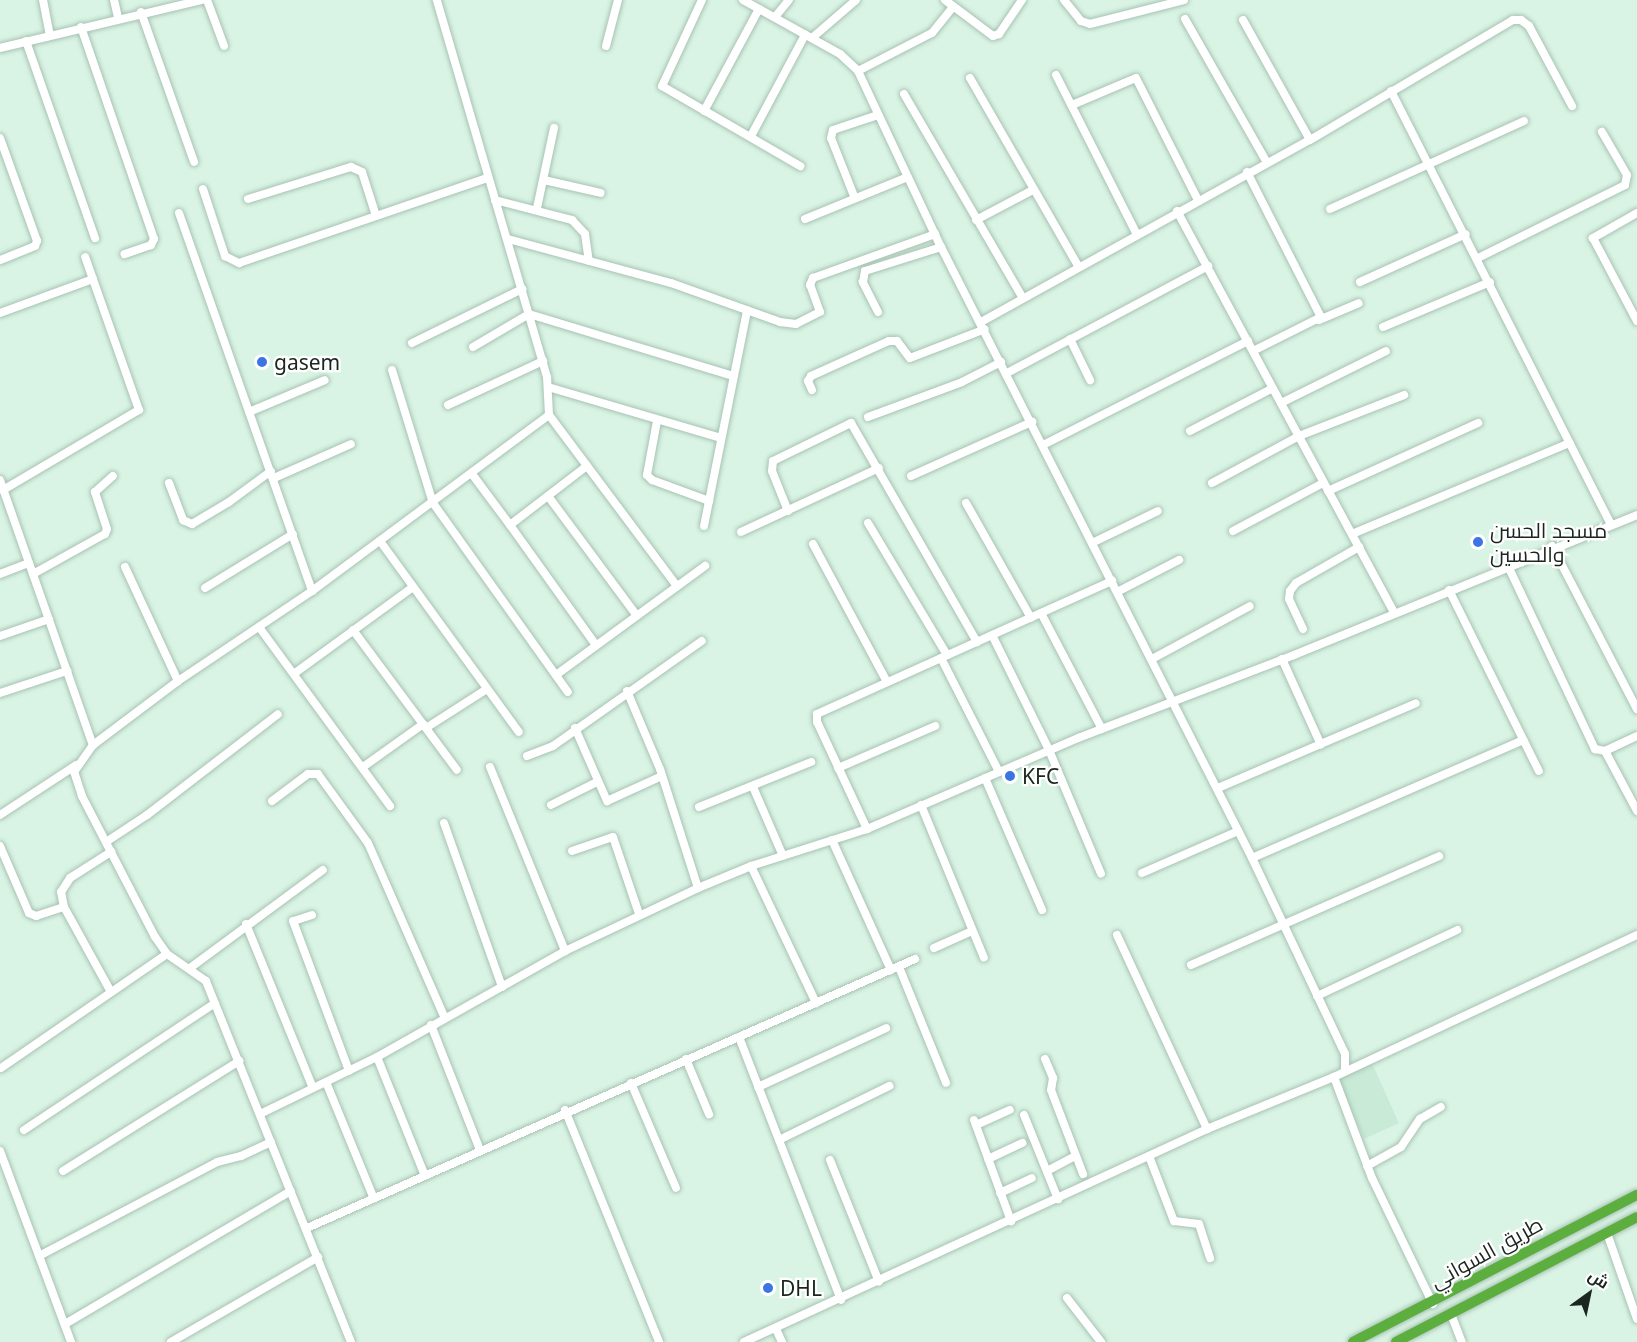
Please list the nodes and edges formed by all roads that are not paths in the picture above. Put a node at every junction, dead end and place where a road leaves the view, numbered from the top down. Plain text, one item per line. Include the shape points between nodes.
1 (43, 0) edge
2 (114, 0) edge
3 (202, 0) edge
4 (207, 0) edge
5 (436, 0) edge
6 (618, 0) edge
7 (702, 0) edge
8 (743, 0) edge
9 (789, 0) edge
10 (856, 0) edge
11 (945, 0) edge
12 (1022, 0) edge
13 (1064, 0) edge
14 (1184, 0) edge
15 (174, 2) edge
16 (953, 7) junction
17 (759, 9) junction
18 (141, 12) junction
19 (118, 17) junction
20 (775, 17) junction
21 (1185, 19) dead end
22 (1244, 20) dead end
23 (81, 27) junction
24 (50, 35) junction
25 (809, 37) junction
26 (26, 41) junction
27 (224, 46) dead end
28 (606, 46) dead end
29 (0, 48) edge
30 (858, 71) junction
31 (1056, 75) dead end
32 (970, 78) dead end
33 (1391, 91) junction
34 (904, 94) dead end
35 (1072, 105) junction
36 (1572, 106) dead end
37 (704, 111) junction
38 (878, 115) junction
39 (1524, 121) dead end
40 (554, 128) dead end
41 (1602, 132) dead end
42 (751, 136) junction
43 (0, 138) edge
44 (1310, 140) junction
45 (1266, 161) junction
46 (194, 162) dead end
47 (1428, 164) junction
48 (800, 166) dead end
49 (1247, 172) junction
50 (908, 177) junction
51 (488, 178) junction
52 (544, 180) junction
53 (202, 189) dead end
54 (1033, 190) junction
55 (601, 193) dead end
56 (854, 196) junction
57 (248, 199) dead end
58 (495, 200) junction
59 (1198, 200) junction
60 (537, 208) junction
61 (1330, 208) dead end
62 (1178, 211) junction
63 (179, 213) dead end
64 (1637, 213) edge
65 (376, 216) junction
66 (805, 219) dead end
67 (976, 220) junction
68 (1136, 232) junction
69 (935, 234) junction
70 (1466, 234) junction
71 (95, 238) dead end
72 (508, 239) junction
73 (941, 247) junction
74 (125, 255) dead end
75 (85, 257) dead end
76 (1478, 258) junction
77 (0, 260) edge
78 (589, 261) junction
79 (1078, 266) junction
80 (1208, 266) junction
81 (93, 279) junction
82 (1360, 282) dead end
83 (1490, 282) junction
84 (522, 289) junction
85 (1022, 297) junction
86 (1359, 303) dead end
87 (747, 310) junction
88 (878, 312) dead end
89 (0, 313) edge
90 (529, 314) junction
91 (1636, 317) edge
92 (1317, 321) junction
93 (983, 325) junction
94 (1383, 327) dead end
95 (1070, 339) junction
96 (1248, 341) junction
97 (412, 343) dead end
98 (473, 347) dead end
99 (1253, 351) junction
100 (1386, 351) dead end
101 (543, 362) junction
102 (1001, 362) junction
103 (392, 370) dead end
104 (1007, 373) junction
105 (733, 376) junction
106 (325, 380) dead end
107 (1090, 380) dead end
108 (548, 387) junction
109 (1273, 387) junction
110 (812, 390) dead end
111 (1404, 395) dead end
112 (1281, 403) junction
113 (448, 405) dead end
114 (249, 412) junction
115 (549, 415) junction
116 (868, 417) dead end
117 (657, 420) junction
118 (1032, 422) junction
119 (1478, 423) dead end
120 (1190, 431) dead end
121 (1299, 436) junction
122 (721, 438) junction
123 (1570, 443) junction
124 (351, 444) dead end
125 (1043, 445) junction
126 (587, 466) junction
127 (879, 468) junction
128 (272, 474) junction
129 (472, 474) junction
130 (113, 476) dead end
131 (911, 476) dead end
132 (0, 480) edge
133 (170, 483) dead end
134 (1212, 483) dead end
135 (1323, 483) junction
136 (3, 490) junction
137 (1328, 491) junction
138 (548, 496) junction
139 (709, 501) junction
140 (433, 503) junction
141 (966, 503) dead end
142 (10, 510) junction
143 (1158, 510) dead end
144 (788, 511) junction
145 (0, 514) edge
146 (1636, 518) edge
147 (868, 523) dead end
148 (1611, 524) junction
149 (510, 525) junction
150 (704, 526) dead end
151 (1233, 531) dead end
152 (741, 532) dead end
153 (293, 534) junction
154 (1352, 534) junction
155 (380, 541) junction
156 (1092, 543) junction
157 (813, 544) dead end
158 (1552, 546) junction
159 (1359, 547) junction
160 (1179, 560) dead end
161 (29, 562) junction
162 (705, 566) dead end
163 (1508, 566) junction
164 (125, 567) dead end
165 (0, 574) edge
166 (33, 574) junction
167 (1112, 581) junction
168 (677, 586) junction
169 (413, 587) junction
170 (205, 588) dead end
171 (1449, 590) junction
172 (312, 591) junction
173 (1117, 592) junction
174 (1250, 606) dead end
175 (1041, 613) junction
176 (1394, 613) junction
177 (637, 615) junction
178 (1031, 618) junction
179 (49, 619) junction
180 (259, 627) junction
181 (1302, 629) dead end
182 (353, 630) junction
183 (992, 635) junction
184 (0, 636) edge
185 (702, 641) dead end
186 (977, 642) junction
187 (596, 645) junction
188 (944, 656) junction
189 (1152, 659) junction
190 (1282, 659) junction
191 (67, 671) junction
192 (295, 673) junction
193 (555, 675) junction
194 (886, 680) junction
195 (178, 681) junction
196 (487, 689) junction
197 (627, 691) junction
198 (568, 692) dead end
199 (0, 693) edge
200 (1174, 700) junction
201 (1416, 703) dead end
202 (1637, 709) edge
203 (278, 714) dead end
204 (424, 726) junction
205 (935, 726) dead end
206 (574, 728) junction
207 (1102, 729) junction
208 (519, 732) dead end
209 (1637, 736) edge
210 (1523, 740) junction
211 (93, 745) junction
212 (1320, 745) junction
213 (1049, 750) junction
214 (1605, 751) junction
215 (527, 756) dead end
216 (811, 762) dead end
217 (77, 764) junction
218 (363, 767) junction
219 (490, 767) dead end
220 (838, 768) junction
221 (457, 770) dead end
222 (1539, 771) dead end
223 (999, 772) junction
224 (662, 776) junction
225 (985, 778) junction
226 (597, 782) junction
227 (753, 787) junction
228 (1218, 788) junction
229 (272, 801) dead end
230 (551, 805) dead end
231 (921, 805) junction
232 (390, 806) dead end
233 (699, 807) dead end
234 (1637, 811) edge
235 (0, 815) edge
236 (444, 824) dead end
237 (867, 829) junction
238 (1238, 831) junction
239 (832, 840) junction
240 (106, 842) junction
241 (0, 846) edge
242 (572, 851) dead end
243 (111, 852) junction
244 (783, 855) junction
245 (1439, 856) dead end
246 (1252, 858) junction
247 (751, 866) junction
248 (323, 870) dead end
249 (1142, 873) dead end
250 (1101, 874) dead end
251 (698, 888) junction
252 (64, 907) junction
253 (1042, 910) dead end
254 (639, 914) junction
255 (312, 915) dead end
256 (246, 924) junction
257 (1282, 926) junction
258 (1457, 930) dead end
259 (972, 931) junction
260 (1117, 935) dead end
261 (1637, 935) edge
262 (934, 948) dead end
263 (565, 951) junction
264 (167, 954) junction
265 (984, 958) dead end
266 (915, 959) dead end
267 (1191, 965) dead end
268 (190, 968) junction
269 (895, 968) junction
270 (502, 987) junction
271 (111, 992) junction
272 (1317, 996) junction
273 (215, 1003) junction
274 (816, 1003) junction
275 (445, 1018) junction
276 (431, 1025) junction
277 (886, 1029) dead end
278 (739, 1037) junction
279 (377, 1057) junction
280 (686, 1059) junction
281 (1045, 1059) dead end
282 (239, 1061) junction
283 (1, 1068) edge
284 (1345, 1069) junction
285 (349, 1071) junction
286 (1334, 1077) junction
287 (326, 1082) junction
288 (631, 1083) junction
289 (946, 1083) dead end
290 (889, 1086) dead end
291 (758, 1087) junction
292 (313, 1088) junction
293 (1441, 1107) dead end
294 (565, 1110) junction
295 (1010, 1110) dead end
296 (260, 1114) junction
297 (709, 1114) dead end
298 (1024, 1115) dead end
299 (1207, 1129) junction
300 (24, 1130) dead end
301 (779, 1140) junction
302 (271, 1142) junction
303 (1023, 1143) dead end
304 (0, 1150) edge
305 (480, 1150) junction
306 (1075, 1156) junction
307 (1149, 1156) junction
308 (988, 1159) junction
309 (830, 1160) dead end
310 (1367, 1166) junction
311 (63, 1171) dead end
312 (1047, 1171) junction
313 (1083, 1174) dead end
314 (425, 1176) junction
315 (1032, 1178) dead end
316 (676, 1188) dead end
317 (291, 1191) junction
318 (1000, 1193) junction
319 (1637, 1195) edge
320 (374, 1199) junction
321 (1058, 1199) junction
322 (1637, 1217) edge
323 (1011, 1221) junction
324 (307, 1228) junction
325 (1607, 1233) junction
326 (39, 1256) junction
327 (318, 1257) junction
328 (1210, 1258) dead end
329 (879, 1282) junction
330 (1067, 1298) dead end
331 (841, 1300) junction
332 (1433, 1304) junction
333 (1450, 1314) junction
334 (1637, 1319) edge
335 (64, 1324) junction
336 (776, 1329) junction
337 (1410, 1339) edge
338 (71, 1342) edge
339 (171, 1342) edge
340 (351, 1342) edge
341 (659, 1342) edge
342 (744, 1342) edge
343 (782, 1342) edge
344 (1101, 1342) edge
345 (1353, 1342) edge
346 (1396, 1342) edge
347 (1462, 1342) edge

1 - 24 street
2 - 19 street
3 - 15 street
4 - 27 street
5 - 51 street
6 - 28 street
7 - 37 street via 662,82 664,88
8 - 17 street
9 - 20 street
10 - 25 street
11 - 16 street
12 - 16 street via 999,34 993,36
13 - 14 street via 1081,21 1090,24
15 - 18 street
16 - 30 street via 932,33
17 - 20 street
17 - 37 street
18 - 19 street
18 - 46 street
19 - 23 street
20 - 25 street
21 - 45 street
22 - 44 street
23 - 24 street
23 - 74 street via 154,239 151,245
24 - 26 street
25 - 30 street via 840,54
25 - 42 street
26 - 29 street
26 - 71 street
30 - 38 street
31 - 35 street
32 - 54 street
33 - 36 street via 1505,24 1521,20
33 - 44 street
33 - 47 street
34 - 67 street
35 - 59 street via 1136,78
35 - 68 street
37 - 42 street
38 - 50 street
38 - 56 street via 833,130 831,138
39 - 47 street
40 - 52 street
41 - 76 street via 1627,176 1625,185
42 - 48 street
43 - 77 street via 37,241 35,246
44 - 45 street
45 - 49 street
47 - 61 street
47 - 70 street
49 - 59 street
49 - 92 street via 1320,311
50 - 56 street
50 - 69 street
51 - 58 street
51 - 65 street
52 - 55 street
52 - 60 street
53 - 65 street via 225,256 231,262
54 - 67 street
54 - 79 street
56 - 66 street
57 - 65 street via 351,166 362,172
58 - 60 street
58 - 72 street
59 - 62 street
60 - 78 street via 577,224 585,234
62 - 68 street
62 - 80 street
63 - 114 street
64 - 91 street via 1593,238
67 - 85 street
68 - 79 street
69 - 73 street
69 - 87 street via 813,278 810,285 820,306 817,316 796,324
70 - 76 street
70 - 82 street
72 - 78 street
72 - 84 street
73 - 88 street via 865,271 863,282
73 - 93 street
75 - 81 street
76 - 83 street
78 - 87 street via 671,283
79 - 85 street
80 - 95 street
80 - 96 street
81 - 89 street
81 - 136 street via 139,410
83 - 94 street
83 - 123 street
84 - 90 street
84 - 97 street
85 - 93 street
86 - 92 street
87 - 105 street
90 - 98 street
90 - 101 street
90 - 105 street
92 - 99 street
93 - 102 street
93 - 110 street via 910,358 897,341 889,341 811,376 808,381
95 - 104 street
95 - 107 street
96 - 99 street
96 - 125 street
99 - 109 street
100 - 112 street
101 - 108 street
101 - 113 street
102 - 104 street
102 - 116 street via 962,382
103 - 140 street
104 - 118 street
105 - 122 street
106 - 114 street
108 - 115 street
108 - 117 street
109 - 112 street
109 - 120 street
111 - 121 street
112 - 121 street
114 - 128 street
115 - 126 street
115 - 129 street
117 - 122 street
117 - 139 street via 647,475
118 - 125 street
118 - 131 street
119 - 137 street
121 - 134 street
121 - 135 street
122 - 139 street
123 - 148 street
123 - 154 street
124 - 128 street
125 - 156 street
126 - 138 street
126 - 168 street
127 - 144 street
127 - 144 street via 851,423 817,437 773,461 772,471
127 - 186 street
128 - 133 street via 192,524 183,520
128 - 153 street
129 - 140 street
129 - 149 street
130 - 166 street via 95,492 107,529 105,534
132 - 136 street
135 - 137 street
135 - 151 street
136 - 142 street
137 - 154 street
138 - 149 street
138 - 177 street
139 - 150 street
140 - 155 street
140 - 193 street
141 - 178 street
142 - 145 street
142 - 161 street
143 - 156 street
144 - 152 street
146 - 148 street
147 - 188 street
148 - 158 street
149 - 187 street
153 - 170 street
153 - 172 street
154 - 159 street
155 - 169 street
155 - 172 street
156 - 167 street
157 - 194 street
158 - 163 street
158 - 202 street
159 - 176 street
159 - 181 street via 1296,583 1290,591 1289,599
160 - 173 street
161 - 165 street
161 - 166 street
162 - 168 street
163 - 171 street
163 - 214 street via 1595,749
164 - 195 street
166 - 179 street
167 - 173 street
167 - 175 street
168 - 177 street
169 - 182 street
169 - 196 street
171 - 176 street
171 - 210 street
172 - 180 street
173 - 189 street
174 - 189 street
175 - 178 street
175 - 207 street
176 - 190 street
177 - 187 street
178 - 183 street
179 - 184 street
179 - 191 street
180 - 192 street
180 - 195 street
182 - 192 street
182 - 204 street
183 - 186 street
183 - 213 street
185 - 197 street
186 - 188 street
187 - 193 street
188 - 194 street
188 - 223 street
189 - 200 street
190 - 200 street
190 - 212 street
191 - 199 street
191 - 211 street
192 - 218 street
193 - 198 street
194 - 220 street via 817,714
195 - 211 street
196 - 204 street
196 - 208 street
197 - 206 street
197 - 224 street
200 - 207 street
200 - 228 street
201 - 212 street
203 - 240 street
204 - 218 street
204 - 221 street
205 - 220 street
206 - 215 street via 553,746
206 - 226 street
207 - 213 street
209 - 214 street
210 - 222 street
210 - 246 street
211 - 217 street
212 - 228 street
213 - 223 street
213 - 250 street
214 - 234 street
216 - 227 street
217 - 235 street
217 - 240 street via 74,778
218 - 232 street
219 - 263 street
220 - 237 street
223 - 225 street
224 - 226 street via 614,801 607,801
224 - 251 street
225 - 231 street
225 - 253 street
226 - 230 street
227 - 233 street
227 - 244 street
228 - 238 street
229 - 275 street via 308,774 318,774 368,843
231 - 237 street
231 - 259 street
236 - 270 street
237 - 239 street
238 - 246 street
238 - 249 street
239 - 244 street
239 - 269 street
240 - 243 street
241 - 252 street via 29,913 36,916
242 - 254 street via 613,837
243 - 252 street via 62,885
243 - 264 street
244 - 247 street
245 - 257 street
246 - 257 street
247 - 251 street
247 - 274 street
248 - 256 street
251 - 254 street
252 - 271 street
254 - 263 street
255 - 285 street via 293,921
256 - 268 street
256 - 292 street
257 - 267 street
257 - 272 street
258 - 272 street
259 - 262 street
259 - 265 street
260 - 299 street
261 - 284 street
263 - 270 street
264 - 268 street
264 - 271 street
266 - 269 street
268 - 273 street via 206,981
269 - 274 street
269 - 289 street
270 - 275 street
271 - 283 street
272 - 284 street via 1346,1054
273 - 282 street
273 - 300 street
274 - 278 street
275 - 276 street
276 - 279 street
276 - 305 street
277 - 291 street
278 - 280 street
278 - 291 street
279 - 285 street
279 - 314 street
280 - 288 street
280 - 297 street
281 - 306 street via 1053,1078 1051,1090
282 - 296 street
282 - 311 street
284 - 286 street
285 - 287 street
286 - 299 street
286 - 310 street
287 - 292 street
287 - 320 street
288 - 294 street
288 - 316 street
290 - 301 street
291 - 301 street
292 - 296 street
293 - 310 street via 1420,1119 1401,1147
294 - 305 street
294 - 341 street
295 - 308 street via 975,1123
296 - 302 street
298 - 312 street
299 - 307 street
301 - 331 street
302 - 317 street
302 - 326 street via 210,1165
303 - 308 street
304 - 326 street
305 - 314 street
306 - 312 street
306 - 313 street
307 - 321 street
307 - 328 street via 1174,1221 1199,1224
308 - 318 street
309 - 329 street
310 - 332 street
312 - 321 street
314 - 320 street
315 - 318 street
317 - 324 street
317 - 335 street
318 - 323 street
319 - 332 highway, طريق السواني
320 - 324 street
321 - 323 street
322 - 325 highway, طريق السواني
323 - 329 street
324 - 327 street
325 - 333 highway, طريق السواني
325 - 334 street
326 - 335 street
327 - 339 street
327 - 340 street
329 - 331 street
330 - 344 street
331 - 336 street
332 - 345 highway, طريق السواني
333 - 337 highway, طريق السواني
333 - 347 street
335 - 338 street
336 - 342 street
336 - 343 street
337 - 346 highway, طريق السواني

